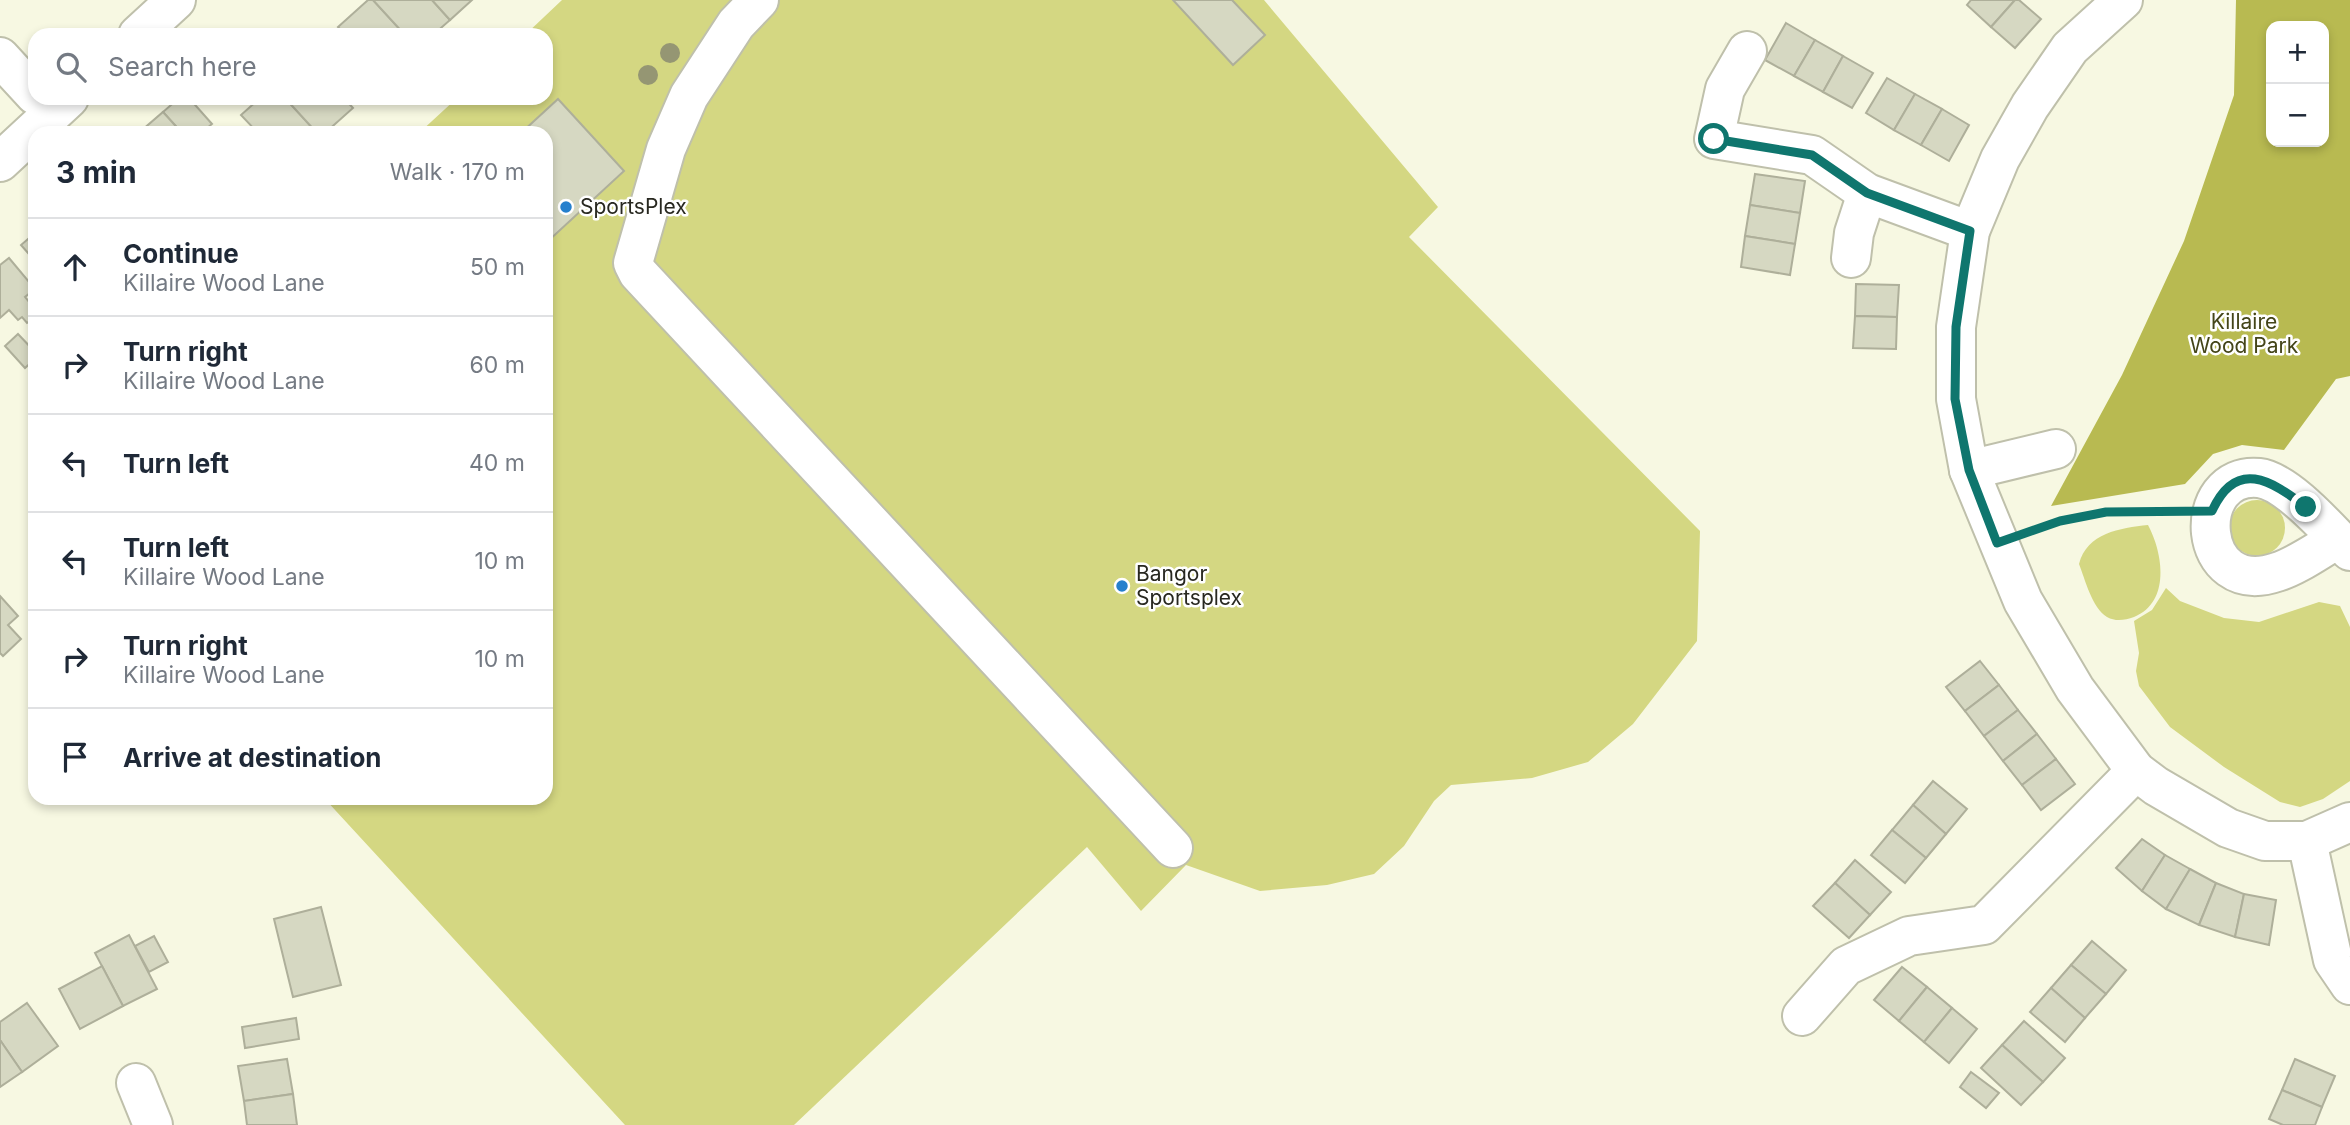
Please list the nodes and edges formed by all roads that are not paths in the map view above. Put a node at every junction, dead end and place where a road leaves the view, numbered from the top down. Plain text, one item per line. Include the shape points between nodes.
1 (176, 0) edge
2 (759, 0) edge
3 (2115, 2) edge
4 (146, 28) edge
5 (1747, 51) dead end
6 (0, 57) edge
7 (28, 82) edge
8 (46, 105) edge
9 (29, 126) edge
10 (28, 127) edge
11 (0, 162) edge
12 (1867, 193) junction
13 (1970, 231) junction
14 (1851, 258) dead end
15 (2056, 449) dead end
16 (1969, 470) junction
17 (2344, 545) edge
18 (2136, 771) junction
19 (2350, 822) edge
20 (2306, 841) junction
21 (1173, 848) dead end
22 (2350, 985) edge
23 (1802, 1016) dead end
24 (136, 1083) dead end
25 (153, 1125) edge

1 - 4 street
2 - 21 street via 736,24 689,96 666,149 633,263
3 - 13 street via 2070,48 2030,106 2000,159
5 - 12 street via 1725,89 1714,139 1812,155
6 - 7 street
8 - 9 street
10 - 11 street
12 - 13 street
12 - 14 street
13 - 16 street via 1956,327 1955,399
15 - 16 street
16 - 18 street via 2022,601 2075,689
17 - 17 street via 2298,500 2261,478 2241,480 2220,494 2212,511 2210,535 2216,554 2229,568 2250,576 2277,572
18 - 20 street via 2228,828 2265,841
18 - 23 street via 1984,925 1909,936 1846,966
19 - 20 street
20 - 22 street via 2333,960
24 - 25 street

